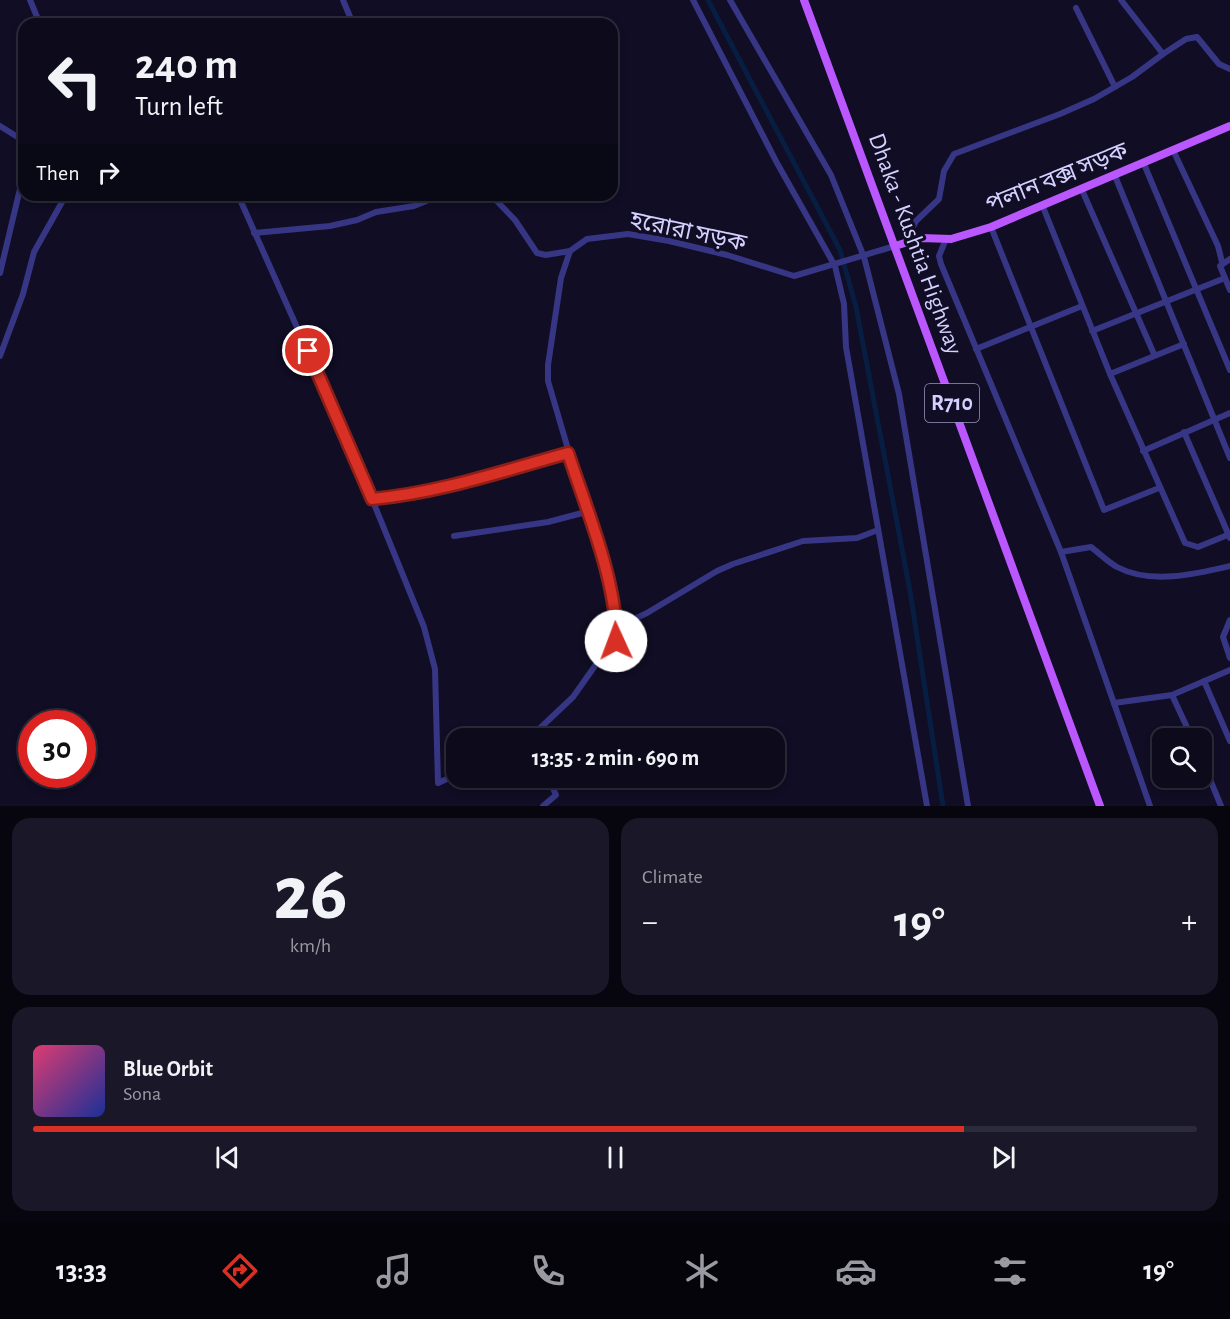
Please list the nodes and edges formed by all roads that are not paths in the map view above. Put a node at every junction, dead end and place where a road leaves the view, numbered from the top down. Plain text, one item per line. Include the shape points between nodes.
1 (30, 0) edge
2 (343, 0) edge
3 (693, 0) edge
4 (730, 0) edge
5 (804, 0) edge
6 (1121, 0) edge
7 (1076, 8) dead end
8 (38, 18) edge
9 (350, 18) edge
10 (1163, 54) junction
11 (1230, 69) edge
12 (1115, 87) junction
13 (0, 126) edge
14 (1230, 126) edge
15 (18, 137) edge
16 (1173, 150) junction
17 (1144, 164) junction
18 (1115, 176) junction
19 (1082, 190) junction
20 (18, 197) edge
21 (63, 201) edge
22 (241, 201) edge
23 (426, 201) edge
24 (497, 201) edge
25 (1043, 207) junction
26 (991, 227) junction
27 (254, 233) junction
28 (946, 239) junction
29 (905, 242) junction
30 (895, 246) junction
31 (570, 251) junction
32 (864, 257) junction
33 (1230, 259) edge
34 (1222, 262) junction
35 (835, 265) junction
36 (0, 273) edge
37 (1225, 278) junction
38 (1197, 288) junction
39 (1230, 290) edge
40 (1166, 301) junction
41 (1082, 306) junction
42 (1136, 313) junction
43 (1030, 328) junction
44 (1092, 331) junction
45 (1184, 344) junction
46 (976, 349) junction
47 (1155, 354) junction
48 (0, 356) edge
49 (1230, 370) edge
50 (1110, 374) junction
51 (1230, 413) edge
52 (1214, 420) junction
53 (1184, 432) junction
54 (1143, 451) junction
55 (568, 453) junction
56 (1230, 458) edge
57 (1159, 488) junction
58 (372, 499) junction
59 (586, 512) junction
60 (878, 530) junction
61 (454, 536) dead end
62 (1230, 536) edge
63 (1061, 552) junction
64 (1230, 566) edge
65 (1230, 620) edge
66 (616, 623) junction
67 (1230, 658) edge
68 (1230, 670) edge
69 (1204, 681) junction
70 (1172, 695) junction
71 (1114, 704) junction
72 (542, 728) edge
73 (1187, 728) edge
74 (1230, 741) edge
75 (446, 779) edge
76 (1212, 784) edge
77 (553, 788) edge
78 (1097, 805) edge
79 (543, 806) edge
80 (927, 806) edge
81 (968, 806) edge
82 (1150, 806) edge
83 (1221, 806) edge

1 - 8 street
2 - 9 street
3 - 35 street via 791,190
4 - 32 street via 831,175
5 - 30 main road, Dhaka - Kushtia Highway / R710
6 - 10 street
7 - 12 street
10 - 11 street via 1186,39 1197,37 1219,64
10 - 12 street
12 - 29 street via 1060,114 954,154 944,171 939,199 916,221
13 - 15 street
14 - 16 main road, পলান বক্স সড়ক
16 - 17 main road, পলান বক্স সড়ক
16 - 34 street
17 - 18 main road, পলান বক্স সড়ক
17 - 38 street
18 - 19 main road, পলান বক্স সড়ক
18 - 40 street
19 - 25 main road, পলান বক্স সড়ক
19 - 42 street
20 - 36 street
21 - 48 street via 34,252
22 - 27 street
23 - 27 street via 330,226
24 - 31 street via 537,253
25 - 26 main road, পলান বক্স সড়ক
25 - 41 street
26 - 28 main road, পলান বক্স সড়ক
26 - 43 street
27 - 58 street
28 - 29 main road, পলান বক্স সড়ক
28 - 46 street via 939,260
29 - 30 main road, পলান বক্স সড়ক
30 - 32 street, হরোরা সড়ক
30 - 78 main road, Dhaka - Kushtia Highway / R710
31 - 35 street, হরোরা সড়ক via 587,239 628,234 727,255 794,276
31 - 55 street via 561,278 548,365 552,398
32 - 35 street, হরোরা সড়ক
32 - 81 street via 899,394
33 - 34 street
34 - 37 street
35 - 60 street
37 - 38 street
37 - 39 street
38 - 40 street
38 - 49 street
40 - 42 street
40 - 45 street
41 - 43 street
41 - 44 street
42 - 44 street
42 - 47 street
43 - 46 street
43 - 57 street via 1104,510
44 - 50 street
45 - 47 street
45 - 52 street
46 - 63 street
47 - 50 street
50 - 54 street
51 - 52 street
52 - 53 street
52 - 56 street
53 - 54 street
53 - 62 street
54 - 57 street
55 - 58 street via 466,482
55 - 59 street
57 - 62 street via 1187,545 1198,547
58 - 75 street via 431,651 435,669 438,783
59 - 61 street via 548,522
59 - 66 street
60 - 66 street via 857,538 803,540 733,564 638,617
60 - 80 street
63 - 64 street via 1091,547 1118,568 1148,576 1192,575
63 - 71 street
65 - 67 street via 1223,637
66 - 72 street via 613,648 597,663 573,698
68 - 69 street
69 - 70 street
69 - 74 street
70 - 71 street
70 - 73 street
71 - 82 street
76 - 83 street
77 - 79 street via 556,795

